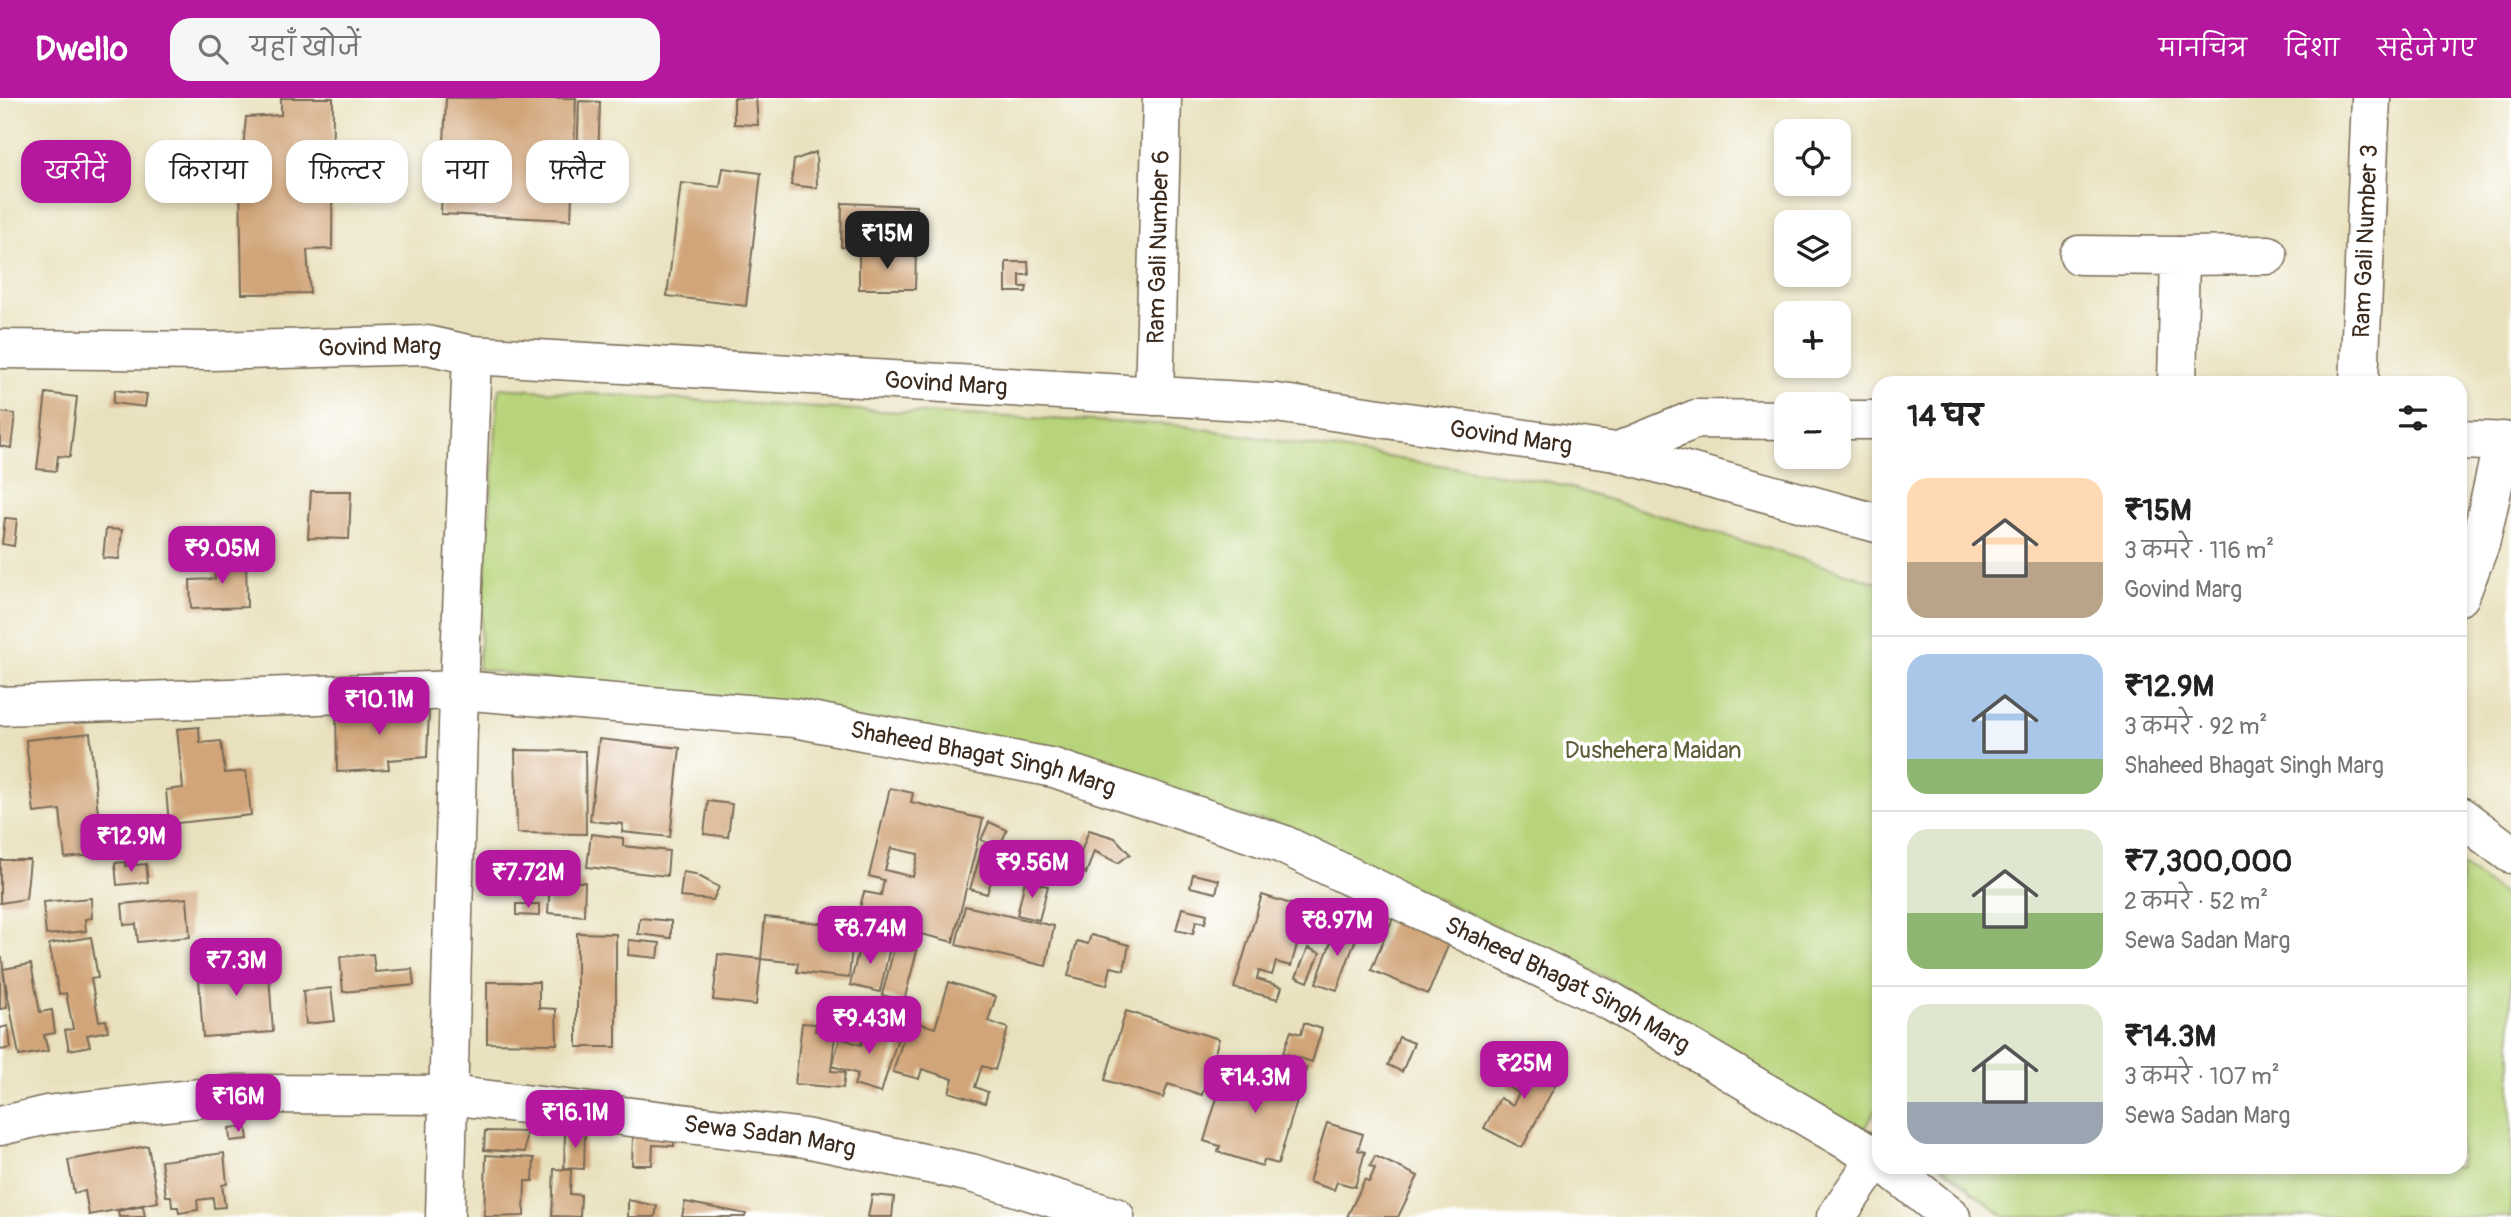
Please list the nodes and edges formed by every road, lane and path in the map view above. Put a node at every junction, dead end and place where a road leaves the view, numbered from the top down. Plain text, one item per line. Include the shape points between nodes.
1 (1162, 98) edge
2 (2371, 98) edge
3 (2079, 255) dead end
4 (2268, 255) dead end
5 (2180, 256) junction
6 (0, 349) edge
7 (472, 355) junction
8 (2177, 376) edge
9 (2359, 376) edge
10 (1154, 396) junction
11 (1774, 420) edge
12 (1851, 420) edge
13 (1872, 420) edge
14 (2467, 440) edge
15 (2507, 441) edge
16 (1616, 452) junction
17 (1872, 522) edge
18 (2467, 578) edge
19 (459, 690) junction
20 (0, 706) edge
21 (2467, 821) edge
22 (2511, 854) edge
23 (449, 1095) junction
24 (0, 1126) edge
25 (1872, 1154) edge
26 (1872, 1171) edge
27 (1899, 1174) edge
28 (445, 1217) edge
29 (1115, 1217) edge
30 (1836, 1217) edge
31 (1951, 1217) edge

1 - 10 street, Ram Gali Number 6
2 - 9 street, Ram Gali Number 3
3 - 5 street
4 - 5 street
5 - 8 street
6 - 7 street, Govind Marg via 211,351 427,345
7 - 10 street, Govind Marg
7 - 19 street
10 - 16 street, Govind Marg via 1276,403
11 - 16 street via 1696,419
12 - 13 street
14 - 15 street
15 - 18 street
16 - 17 street, Govind Marg
19 - 20 street, Shaheed Bhagat Singh Marg
19 - 23 street
19 - 25 street, Shaheed Bhagat Singh Marg via 795,718 1054,768 1282,845 1612,1003
21 - 22 street
23 - 24 street, Sewa Sadan Marg via 237,1094 47,1115
23 - 28 street
23 - 29 street, Sewa Sadan Marg via 805,1138 971,1173
26 - 30 street
27 - 31 street, Shaheed Bhagat Singh Marg

